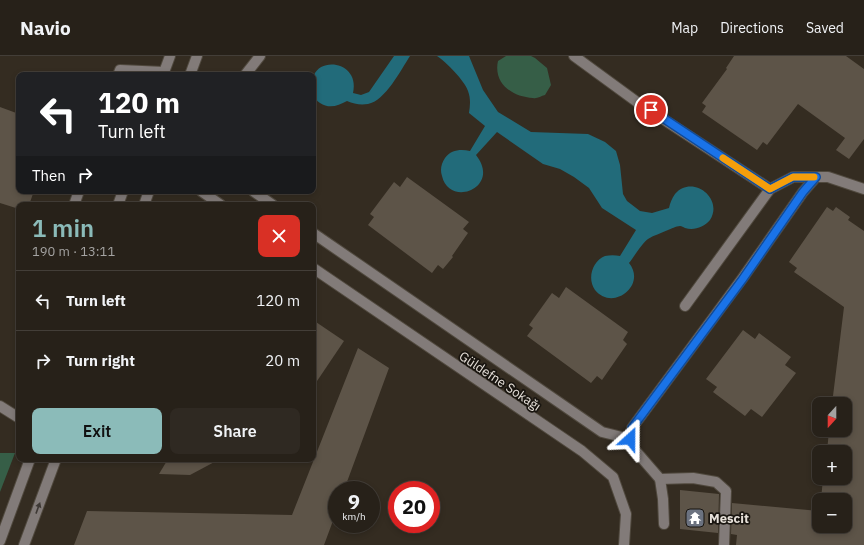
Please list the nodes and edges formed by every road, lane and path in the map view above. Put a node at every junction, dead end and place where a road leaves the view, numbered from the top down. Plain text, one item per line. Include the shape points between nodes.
1 (170, 56) edge
2 (197, 56) edge
3 (260, 56) edge
4 (574, 56) edge
5 (119, 72) edge
6 (142, 72) edge
7 (165, 72) edge
8 (191, 72) edge
9 (247, 72) edge
10 (816, 177) junction
11 (864, 188) edge
12 (770, 189) junction
13 (205, 194) edge
14 (257, 194) edge
15 (217, 202) edge
16 (269, 202) edge
17 (316, 235) edge
18 (316, 270) edge
19 (684, 306) dead end
20 (0, 406) edge
21 (16, 416) edge
22 (630, 439) junction
23 (29, 462) edge
24 (55, 462) edge
25 (660, 479) junction
26 (664, 524) dead end
27 (0, 540) edge
28 (24, 545) edge
29 (624, 545) edge
30 (724, 545) edge

1 - 7 street
2 - 8 street
3 - 9 street
4 - 12 street via 637,102
5 - 6 street
10 - 11 street via 828,177
10 - 12 street via 793,177
10 - 22 street via 632,428
12 - 19 street
13 - 15 street
14 - 16 street
17 - 22 street via 602,432
18 - 29 street, Güldefne Sokağı via 582,451 613,477 626,514
20 - 21 street
22 - 25 street via 634,449
23 - 27 street
28 -> 24 street
25 - 26 street
25 - 30 street via 693,478 716,482 726,491

